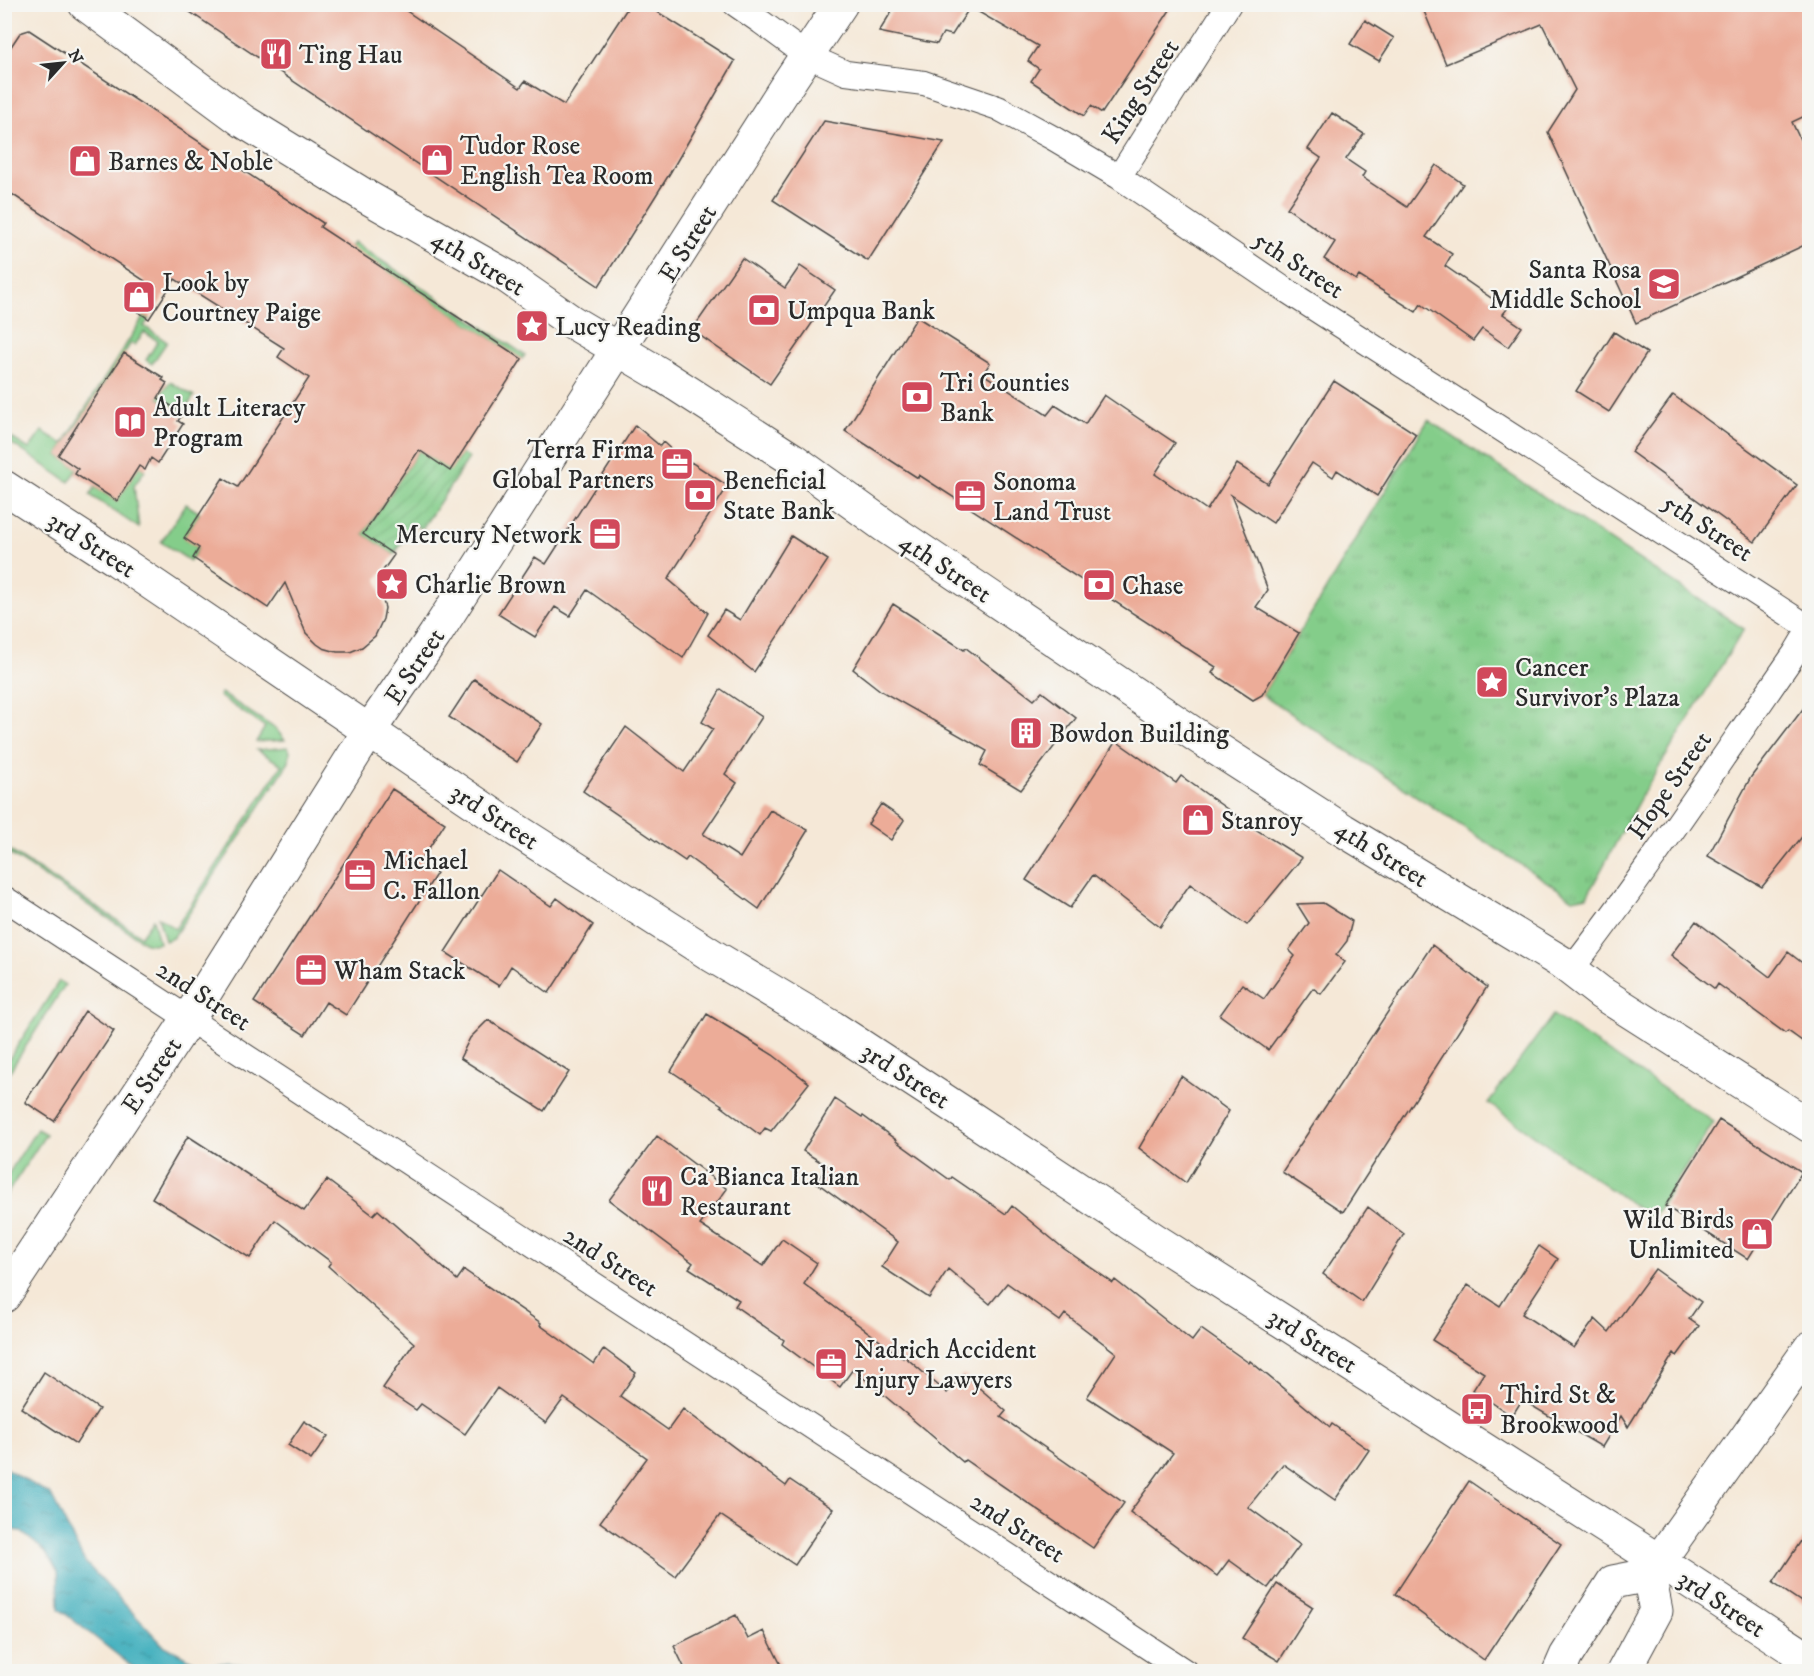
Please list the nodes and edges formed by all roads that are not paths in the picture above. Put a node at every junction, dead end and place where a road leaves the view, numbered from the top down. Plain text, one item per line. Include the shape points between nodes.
1 (85, 4) edge
2 (735, 4) edge
3 (841, 4) edge
4 (1229, 4) edge
5 (806, 55) junction
6 (1119, 177) junction
7 (619, 349) junction
8 (4, 487) edge
9 (1809, 628) edge
10 (369, 731) junction
11 (4, 898) edge
12 (1571, 970) junction
13 (189, 1018) junction
14 (1809, 1126) edge
15 (4, 1296) edge
16 (1809, 1348) edge
17 (1654, 1568) junction
18 (1809, 1660) edge
19 (1186, 1671) edge
20 (1559, 1671) edge
21 (1623, 1671) edge

1 - 7 street, 4th Street via 243,121 506,276
2 - 5 street, 5th Street
3 - 5 street, E Street
4 - 6 street, King Street
5 - 6 street, 5th Street via 846,73 924,83 998,108
5 - 7 street, E Street
6 - 9 street, 5th Street via 1271,280
7 - 10 street, E Street
7 - 12 street, 4th Street via 792,459 1200,738
8 - 10 street, 3rd Street
9 - 12 street, Hope Street via 1619,907
10 - 13 street, E Street
10 - 17 street, 3rd Street via 505,823 975,1120
11 - 13 street, 2nd Street
12 - 14 street, 4th Street
13 - 15 street, E Street
13 - 19 street, 2nd Street
16 - 17 street
17 - 18 street, 3rd Street
17 - 20 street via 1613,1582
17 - 21 street via 1656,1611

